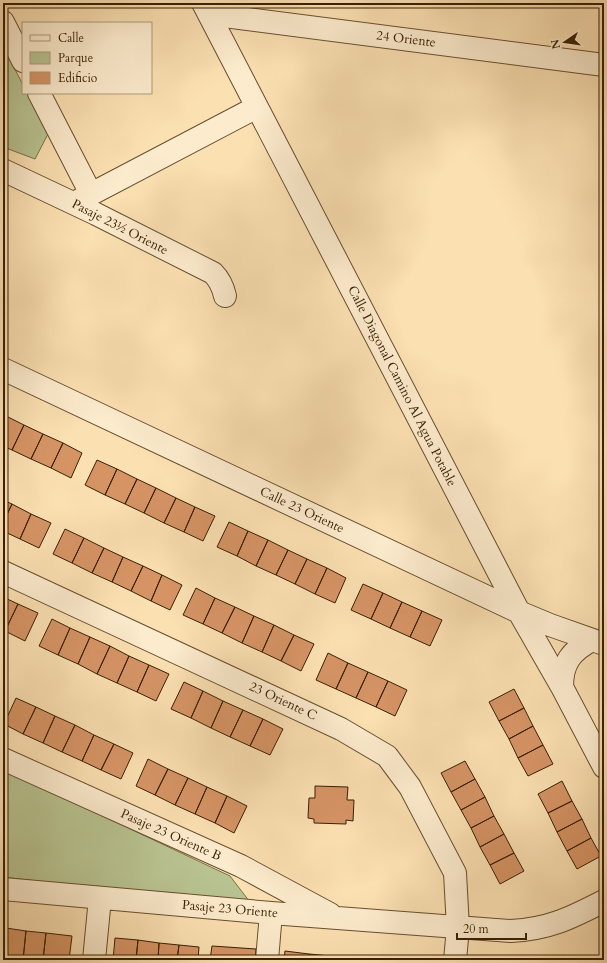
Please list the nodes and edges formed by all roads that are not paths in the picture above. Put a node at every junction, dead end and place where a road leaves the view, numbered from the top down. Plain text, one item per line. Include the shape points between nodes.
1 (206, 8) edge
2 (3, 22) edge
3 (22, 59) edge
4 (604, 65) edge
5 (39, 94) edge
6 (257, 107) junction
7 (3, 170) edge
8 (82, 198) junction
9 (225, 296) dead end
10 (3, 369) edge
11 (3, 572) edge
12 (519, 612) junction
13 (598, 642) edge
14 (562, 687) junction
15 (3, 759) edge
16 (602, 760) edge
17 (3, 889) edge
18 (100, 898) junction
19 (604, 900) edge
20 (271, 913) junction
21 (337, 917) junction
22 (458, 928) junction
23 (94, 960) edge
24 (267, 960) edge
25 (455, 960) edge

1 - 4 street, 24 Oriente
1 - 6 street, Calle Diagonal Camino Al Agua Potable
2 - 3 street
5 - 8 street
6 - 8 street
6 - 12 street, Calle Diagonal Camino Al Agua Potable
7 - 8 street, Pasaje 23½ Oriente
8 - 9 street, Pasaje 23½ Oriente via 213,273 223,287
10 - 12 street, Calle 23 Oriente
11 - 22 street, 23 Oriente C via 341,729 387,756 410,787 455,873
12 - 13 street, Calle 23 Oriente
12 - 14 street, Calle Diagonal Camino Al Agua Potable
13 - 14 street via 576,650 570,657 564,666
14 - 16 street, Calle Diagonal Camino Al Agua Potable
15 - 21 street, Pasaje 23 Oriente B via 241,866
17 - 18 street, Pasaje 23 Oriente
18 - 20 street, Pasaje 23 Oriente
18 - 23 street
19 - 22 street via 572,918 537,929 511,931
20 - 21 street, Pasaje 23 Oriente
20 - 24 street
21 - 22 street, Pasaje 23 Oriente
22 - 25 street, 23 Oriente C

